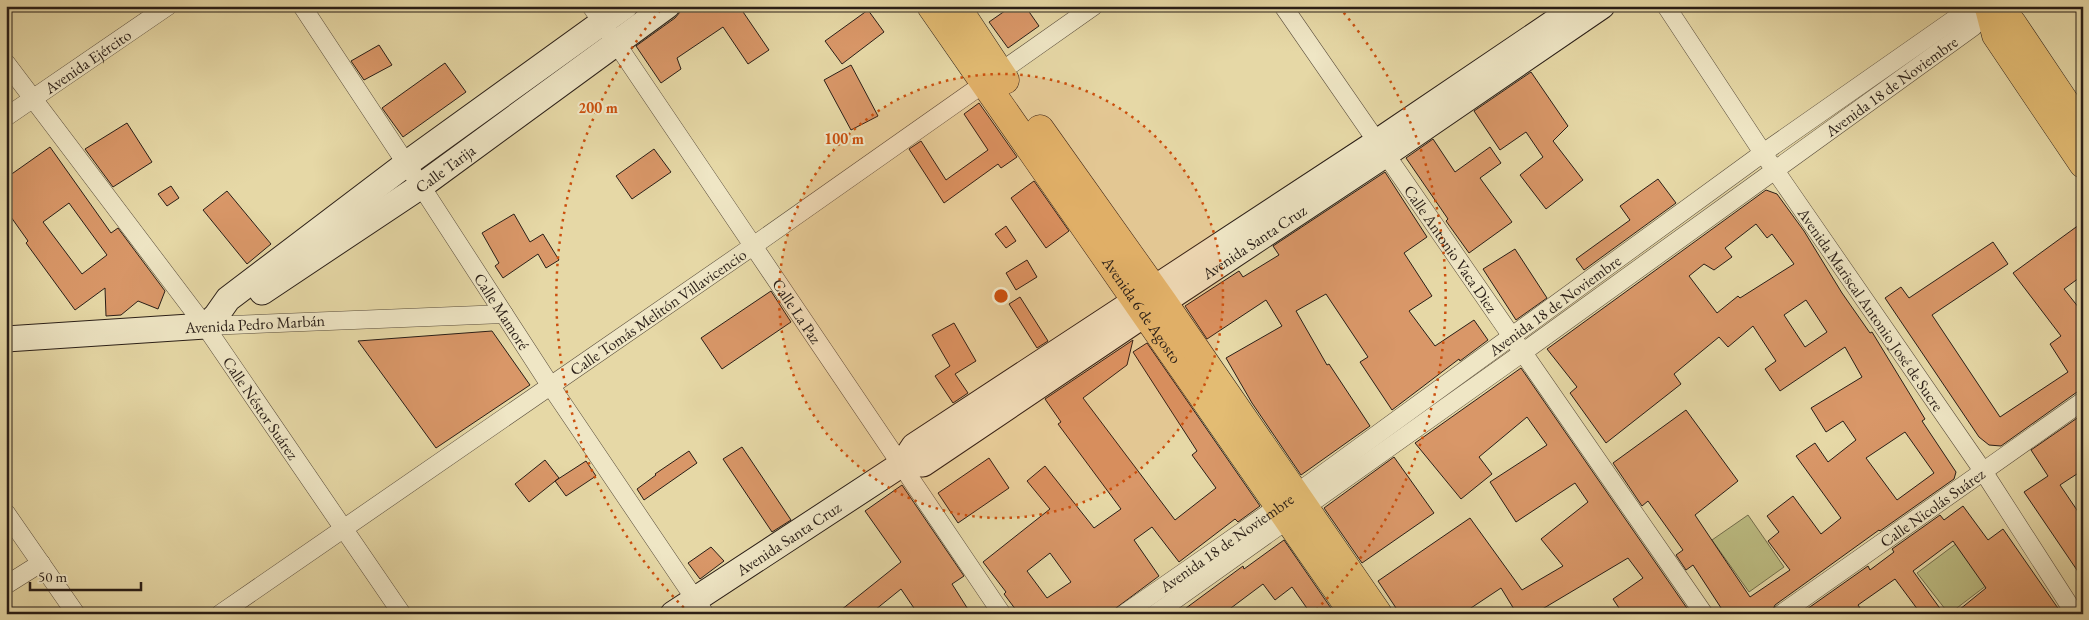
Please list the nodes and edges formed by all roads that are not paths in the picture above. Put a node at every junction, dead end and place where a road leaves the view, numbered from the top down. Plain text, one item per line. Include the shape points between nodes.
1 (168, 6) edge
2 (302, 6) edge
3 (625, 6) edge
4 (667, 6) edge
5 (931, 6) edge
6 (956, 6) edge
7 (1094, 6) edge
8 (1283, 6) edge
9 (1578, 6) edge
10 (1602, 6) edge
11 (1666, 6) edge
12 (1990, 7) edge
13 (597, 14) edge
14 (617, 42) junction
15 (6, 62) edge
16 (992, 77) junction
17 (34, 98) junction
18 (6, 117) edge
19 (2083, 129) edge
20 (1382, 148) junction
21 (1763, 153) junction
22 (406, 164) junction
23 (2083, 164) edge
24 (1774, 170) junction
25 (421, 186) junction
26 (752, 246) junction
27 (1150, 301) junction
28 (504, 314) junction
29 (210, 321) junction
30 (1511, 337) junction
31 (6, 339) edge
32 (1522, 353) junction
33 (550, 385) junction
34 (2083, 401) edge
35 (902, 464) junction
36 (1983, 471) junction
37 (1291, 506) junction
38 (6, 513) edge
39 (345, 529) junction
40 (41, 563) junction
41 (6, 585) edge
42 (701, 606) edge
43 (76, 614) edge
44 (220, 614) edge
45 (402, 614) edge
46 (673, 614) edge
47 (1002, 614) edge
48 (1124, 614) edge
49 (1155, 614) edge
50 (1354, 614) edge
51 (1378, 614) edge
52 (1704, 614) edge
53 (1781, 614) edge
54 (2074, 614) edge

1 - 17 street, Avenida Ejército
2 - 22 street, Calle Mamoré
3 - 13 main road, Calle Tarija
4 - 14 main road, Calle Tarija
5 - 16 main road, Avenida 6 de Agosto
6 - 16 main road, Avenida 6 de Agosto
7 - 16 street, Calle Tomás Melitón Villavicencio
8 - 20 street, Calle Antonio Vaca Diez
9 - 20 main road, Avenida Santa Cruz
10 - 20 main road, Avenida Santa Cruz
11 - 21 street, Avenida Mariscal Antonio José de Sucre
12 - 19 main road via 2012,24
12 - 21 street, Avenida 18 de Noviembre via 1959,16
12 - 23 main road via 1996,35
12 - 24 street, Avenida 18 de Noviembre via 1973,27
13 - 14 street, Calle La Paz
13 - 22 main road, Calle Tarija
14 - 25 main road, Calle Tarija
14 - 26 street, Calle La Paz
15 - 17 street, Calle Néstor Suárez
16 - 26 street, Calle Tomás Melitón Villavicencio
16 - 27 main road, Avenida 6 de Agosto
17 - 18 street, Avenida Ejército
17 - 29 street, Calle Néstor Suárez via 182,298
20 - 27 main road, Avenida Santa Cruz
20 - 30 street, Calle Antonio Vaca Diez
21 - 24 street, Avenida Mariscal Antonio José de Sucre
21 - 30 street, Avenida 18 de Noviembre
22 - 25 street, Calle Mamoré
22 - 29 main road, Calle Tarija via 228,299
24 - 32 street, Avenida 18 de Noviembre
24 - 36 street, Avenida Mariscal Antonio José de Sucre
25 - 28 street, Calle Mamoré
25 - 29 main road, Calle Tarija via 237,309
26 - 33 street, Calle Tomás Melitón Villavicencio
26 - 35 street, Calle La Paz
27 - 35 main road, Avenida Santa Cruz via 914,446
27 - 37 main road, Avenida 6 de Agosto
28 - 29 street, Avenida Pedro Marbán
28 - 33 street, Calle Mamoré
29 - 31 main road, Avenida Pedro Marbán
29 - 39 street, Calle Néstor Suárez
30 - 32 street, Calle Antonio Vaca Diez
30 - 37 street, Avenida 18 de Noviembre
32 - 37 street, Avenida 18 de Noviembre
32 - 52 street, Calle Antonio Vaca Diez
33 - 39 street, Calle Tomás Melitón Villavicencio
33 - 42 street, Calle Mamoré
34 - 36 street, Calle Nicolás Suárez
35 - 42 main road, Avenida Santa Cruz
35 - 47 street, Calle La Paz
36 - 53 street, Calle Nicolás Suárez
36 - 54 street, Avenida Mariscal Antonio José de Sucre
37 - 48 street, Avenida 18 de Noviembre
37 - 49 street, Avenida 18 de Noviembre
37 - 50 main road, Avenida 6 de Agosto
37 - 51 main road, Avenida 6 de Agosto
38 - 40 street
39 - 44 street, Calle Tomás Melitón Villavicencio
39 - 45 street, Calle Néstor Suárez
40 - 41 street
40 - 43 street
42 - 46 main road, Avenida Santa Cruz

